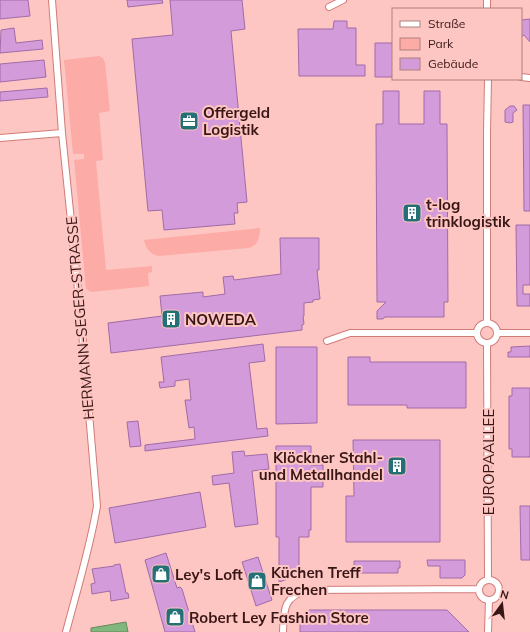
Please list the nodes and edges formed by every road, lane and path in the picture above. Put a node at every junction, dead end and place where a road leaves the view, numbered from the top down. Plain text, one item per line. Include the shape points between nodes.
1 (52, 0) edge
2 (343, 0) edge
3 (329, 7) dead end
4 (488, 80) edge
5 (62, 133) junction
6 (0, 138) edge
7 (487, 323) junction
8 (477, 333) junction
9 (498, 333) junction
10 (530, 333) edge
11 (327, 340) dead end
12 (487, 343) junction
13 (488, 580) junction
14 (479, 589) junction
15 (489, 600) junction
16 (66, 632) edge
17 (283, 632) edge
18 (488, 632) edge

1 - 5 street, HERMANN-SEGER-STRASSE
2 - 3 street
4 - 7 street
5 - 6 street
5 - 16 street, HERMANN-SEGER-STRASSE via 97,506 84,568
7 - 8 street via 480,325
7 - 9 street via 494,326
8 - 11 street via 350,333
8 - 12 street via 480,341
9 - 10 street
9 - 12 street via 495,340
12 - 13 street, EUROPAALLEE
13 - 14 street via 482,583
13 - 15 street via 495,582 498,588 497,595
14 - 15 street via 481,597
14 - 17 street via 308,590 291,597 285,604
15 - 18 street

